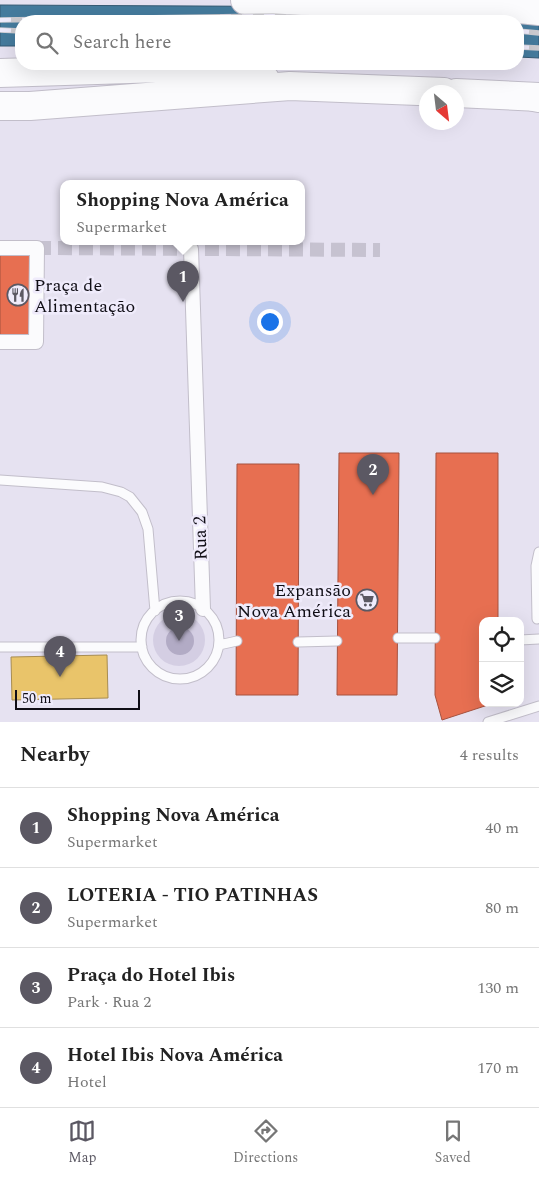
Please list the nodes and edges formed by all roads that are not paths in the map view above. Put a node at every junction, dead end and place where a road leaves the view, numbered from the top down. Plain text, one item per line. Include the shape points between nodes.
1 (245, 0) edge
2 (539, 11) edge
3 (116, 70) edge
4 (223, 70) edge
5 (0, 73) edge
6 (290, 86) junction
7 (419, 91) edge
8 (464, 93) edge
9 (537, 97) edge
10 (0, 106) edge
11 (0, 248) edge
12 (191, 249) dead end
13 (0, 342) edge
14 (0, 480) edge
15 (539, 552) edge
16 (203, 609) junction
17 (155, 611) junction
18 (537, 619) dead end
19 (398, 638) dead end
20 (435, 638) dead end
21 (539, 639) edge
22 (337, 640) dead end
23 (524, 640) edge
24 (236, 641) dead end
25 (298, 642) dead end
26 (219, 645) junction
27 (0, 647) edge
28 (142, 647) junction
29 (539, 706) edge
30 (505, 719) edge
31 (488, 722) edge

1 - 2 main road via 455,4
3 - 5 main road
4 - 6 main road
6 - 7 main road
6 - 10 main road
8 - 9 main road
11 - 13 street via 37,248 36,342
12 - 16 street, Rua 2
14 - 17 lane via 102,487 130,497 142,512 148,529
15 - 18 lane via 536,566
16 - 17 lane via 179,602
16 - 26 lane via 216,624
17 - 28 lane via 143,629
19 - 20 lane
21 - 23 lane
22 - 25 lane
24 - 26 lane
26 - 28 lane via 206,669 197,676 176,679 158,673 147,661
27 - 28 lane
29 - 30 lane
30 - 31 lane

